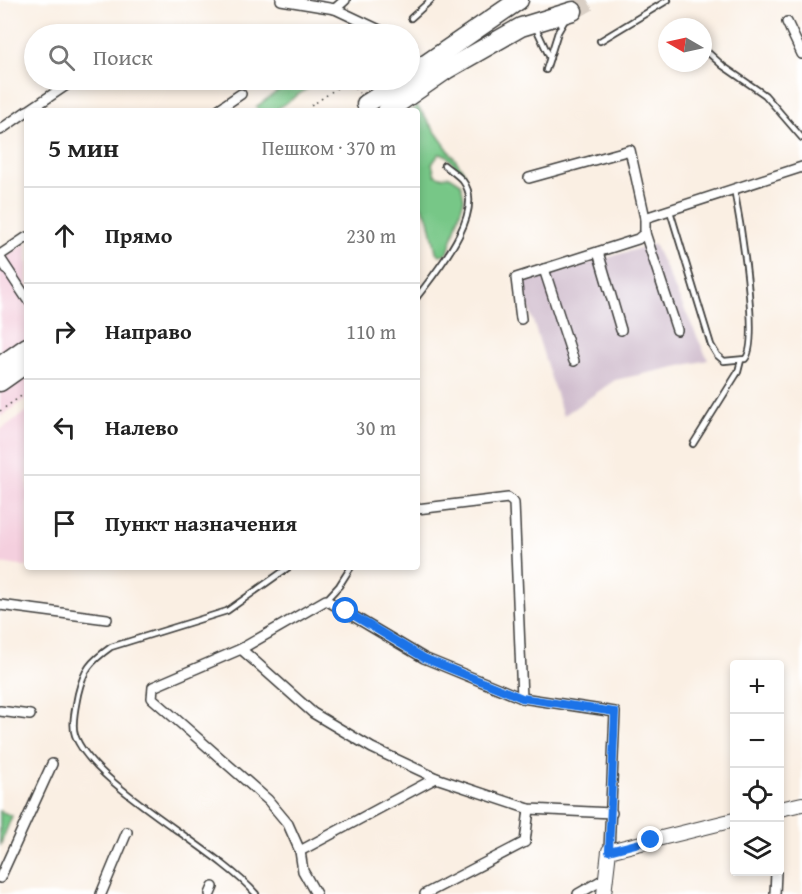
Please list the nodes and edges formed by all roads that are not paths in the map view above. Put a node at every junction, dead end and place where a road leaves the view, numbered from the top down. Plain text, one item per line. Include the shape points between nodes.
1 (281, 0) edge
2 (345, 0) edge
3 (431, 0) edge
4 (519, 0) edge
5 (668, 0) edge
6 (335, 9) junction
7 (571, 13) joint
8 (411, 18) dead end
9 (787, 22) dead end
10 (534, 23) junction
11 (367, 24) edge
12 (600, 41) dead end
13 (802, 54) edge
14 (712, 56) edge
15 (550, 58) junction
16 (546, 70) dead end
17 (420, 74) edge
18 (420, 77) edge
19 (59, 90) edge
20 (394, 90) edge
21 (404, 90) edge
22 (241, 94) dead end
23 (366, 104) road end
24 (32, 108) edge
25 (220, 108) edge
26 (389, 108) edge
27 (24, 113) edge
28 (0, 130) edge
29 (802, 138) edge
30 (444, 165) dead end
31 (802, 166) edge
32 (529, 178) dead end
33 (735, 188) junction
34 (670, 209) junction
35 (645, 218) junction
36 (645, 233) junction
37 (24, 239) edge
38 (598, 252) junction
39 (0, 257) edge
40 (544, 269) junction
41 (420, 293) edge
42 (24, 294) edge
43 (521, 319) dead end
44 (621, 330) dead end
45 (676, 330) dead end
46 (24, 348) edge
47 (741, 360) junction
48 (574, 361) dead end
49 (24, 365) edge
50 (0, 366) edge
51 (0, 382) edge
52 (693, 444) dead end
53 (420, 509) edge
54 (285, 570) edge
55 (349, 570) edge
56 (326, 600) junction
57 (0, 605) edge
58 (107, 619) dead end
59 (241, 649) junction
60 (522, 698) junction
61 (0, 711) edge
62 (30, 715) dead end
63 (52, 764) dead end
64 (436, 778) junction
65 (802, 804) edge
66 (784, 808) edge
67 (529, 809) junction
68 (612, 813) junction
69 (730, 821) edge
70 (127, 832) dead end
71 (300, 851) junction
72 (609, 851) junction
73 (776, 876) edge
74 (0, 878) edge
75 (606, 878) junction
76 (101, 894) edge
77 (256, 894) edge
78 (316, 894) edge
79 (425, 894) edge
80 (578, 894) edge
81 (604, 894) edge
82 (775, 894) edge

1 - 6 street
2 - 6 street
3 - 8 lane
4 - 17 highway
5 - 12 lane
6 - 11 street
7 - 10 highway
7 - 15 lane via 558,32
9 - 13 street
10 - 15 lane
10 - 18 highway
14 - 29 lane via 765,95
15 - 16 lane
19 - 24 street
20 - 23 highway
21 - 26 highway
22 - 25 street
27 - 28 street
30 - 41 lane via 463,181 470,197 463,228 449,256
31 - 33 street
32 - 35 street via 630,150
33 - 34 street
33 - 47 lane via 752,348
34 - 35 street
34 - 47 lane via 711,345 724,361
35 - 36 street
36 - 38 street
36 - 45 street
37 - 39 street
38 - 40 street
38 - 44 street
39 - 42 street
40 - 43 street via 516,278
40 - 48 street
46 - 50 highway
47 - 52 lane via 738,372
49 - 51 highway
53 - 60 street via 508,498 514,503
54 - 77 lane via 227,611 111,647 83,672 75,707 74,734 90,759 128,794 240,876
55 - 56 lane
56 - 59 street
56 - 60 street via 424,658
57 - 58 street
59 - 64 street via 313,713 372,748
59 - 71 street via 153,687 152,698 268,800 288,824
60 - 68 street via 615,712
61 - 62 street
63 - 74 street
64 - 67 street
64 - 71 street
65 - 66 street
67 - 68 street
67 - 79 street via 525,842
68 - 72 street
69 - 72 street
70 - 76 street
71 - 78 street via 303,871
72 - 75 street
73 - 82 street
75 - 80 street
75 - 81 street

